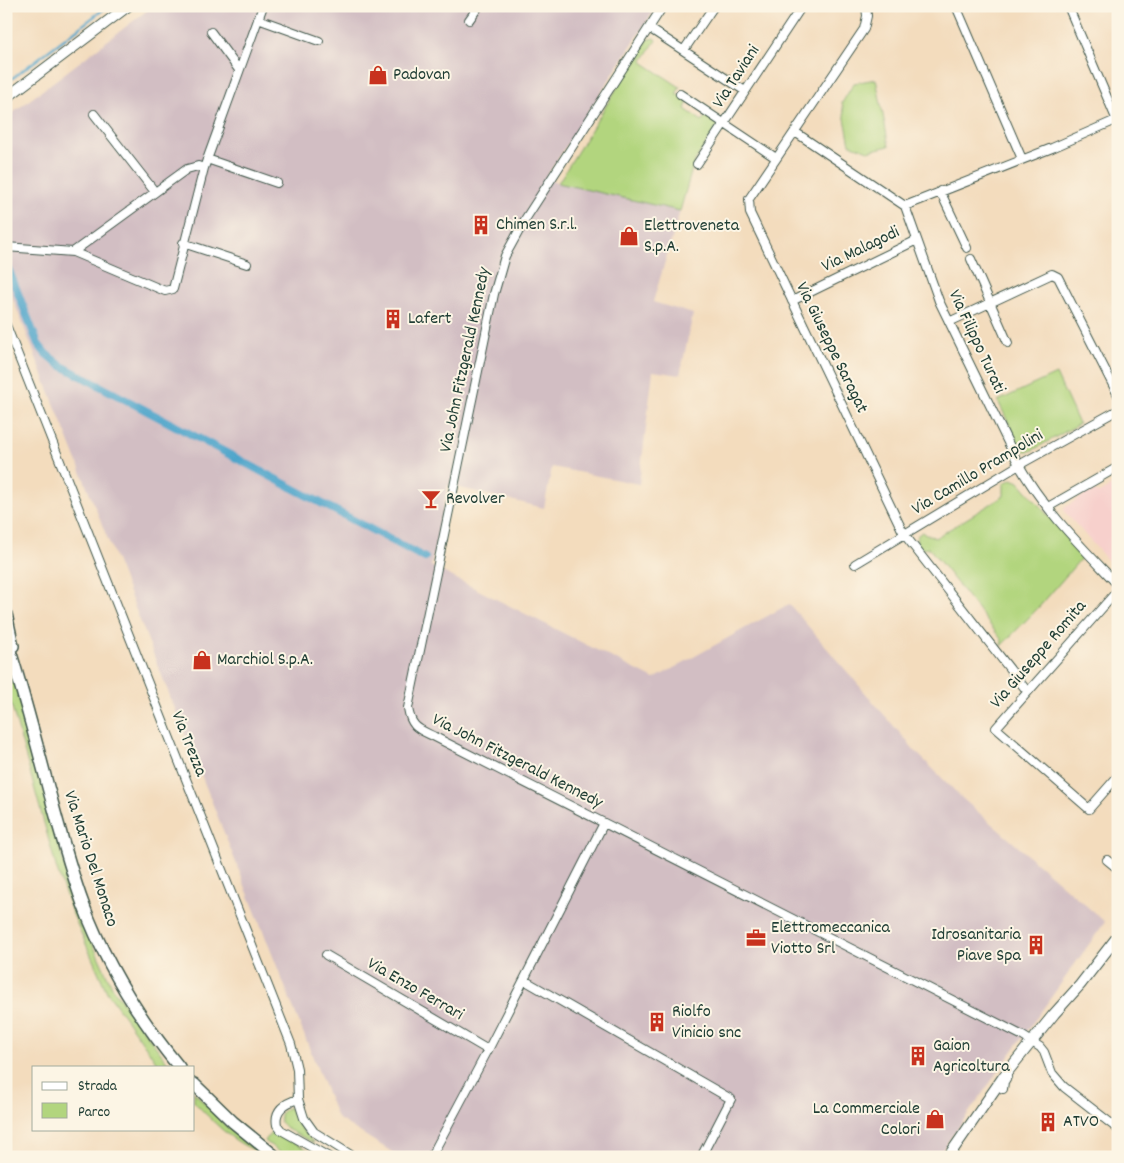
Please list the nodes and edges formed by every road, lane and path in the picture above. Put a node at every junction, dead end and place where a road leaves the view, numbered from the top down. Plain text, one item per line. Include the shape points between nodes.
1 (128, 6) edge
2 (263, 6) edge
3 (479, 6) edge
4 (663, 6) edge
5 (714, 6) edge
6 (802, 6) edge
7 (866, 6) edge
8 (956, 6) edge
9 (1068, 6) edge
10 (258, 19) junction
11 (469, 20) dead end
12 (649, 28) junction
13 (211, 32) dead end
14 (319, 41) dead end
15 (684, 50) junction
16 (239, 70) junction
17 (745, 91) junction
18 (680, 94) dead end
19 (6, 98) edge
20 (94, 114) dead end
21 (1117, 121) edge
22 (724, 125) junction
23 (795, 132) junction
24 (776, 158) junction
25 (207, 159) junction
26 (1022, 159) junction
27 (697, 164) dead end
28 (204, 168) junction
29 (276, 183) dead end
30 (940, 191) junction
31 (155, 192) junction
32 (905, 206) junction
33 (917, 240) junction
34 (184, 243) junction
35 (6, 247) edge
36 (967, 248) dead end
37 (73, 252) junction
38 (970, 259) dead end
39 (247, 264) dead end
40 (792, 301) junction
41 (988, 303) junction
42 (949, 322) junction
43 (6, 325) edge
44 (1008, 343) dead end
45 (1118, 395) edge
46 (1118, 410) edge
47 (1019, 465) junction
48 (1118, 467) edge
49 (1048, 507) junction
50 (904, 534) junction
51 (855, 564) dead end
52 (1118, 585) edge
53 (1118, 590) edge
54 (6, 614) edge
55 (6, 638) edge
56 (6, 650) edge
57 (17, 672) junction
58 (1027, 691) junction
59 (1118, 776) edge
60 (604, 822) junction
61 (1107, 860) dead end
62 (1118, 869) edge
63 (1118, 936) edge
64 (326, 955) dead end
65 (524, 980) junction
66 (1080, 985) junction
67 (1034, 1043) junction
68 (488, 1050) junction
69 (177, 1066) edge
70 (195, 1085) edge
71 (298, 1099) junction
72 (972, 1124) junction
73 (1118, 1129) edge
74 (276, 1157) edge
75 (329, 1157) edge
76 (354, 1157) edge
77 (431, 1157) edge
78 (700, 1157) edge
79 (948, 1157) edge

1 - 19 main road
2 - 10 street
3 - 11 street
4 - 12 street, Via John Fitzgerald Kennedy
5 - 15 street
6 - 17 street, Via Taviani
7 - 23 street, Via Giuseppe Saragat via 864,29
8 - 26 street
9 - 21 street
10 - 14 street
10 - 16 street
12 - 15 street
12 - 60 street, Via John Fitzgerald Kennedy via 526,218 505,256 494,294 408,708 413,726
13 - 16 street
15 - 17 street
16 - 25 street
17 - 22 street, Via Taviani
18 - 22 street
20 - 31 street
21 - 26 street
22 - 24 street
22 - 27 street, Via Taviani
23 - 24 street, Via Giuseppe Saragat
23 - 32 street
24 - 40 street, Via Giuseppe Saragat via 749,199 750,213
25 - 28 street
25 - 29 street
26 - 30 street
28 - 31 street via 187,169
28 - 34 street
30 - 32 street
30 - 36 street
31 - 37 street
32 - 33 street, Via Filippo Turati
33 - 40 street, Via Malagodi
33 - 42 street, Via Filippo Turati
34 - 37 street via 173,289 165,291
34 - 39 street
35 - 37 street
38 - 41 street
40 - 50 street, Via Giuseppe Saragat
41 - 42 street
41 - 44 street
41 - 45 street via 1052,274 1058,277
42 - 47 street, Via Filippo Turati
43 - 71 street, Via Trezza via 291,1044 297,1069
46 - 47 street, Via Camillo Prampolini
47 - 49 street, Via Filippo Turati
47 - 50 street, Via Camillo Prampolini
48 - 49 street
49 - 52 street, Via Filippo Turati
50 - 51 street, Via Camillo Prampolini
50 - 58 street, Via Giuseppe Saragat
53 - 58 street, Via Giuseppe Romita
54 - 57 highway
55 - 57 highway
56 - 57 highway
57 - 69 highway, Via Mario Del Monaco via 83,905 129,998
58 - 59 street, Via Giuseppe Romita via 996,728 1089,809
60 - 65 street
60 - 67 street, Via John Fitzgerald Kennedy
61 - 62 street
63 - 66 main road
64 - 68 street, Via Enzo Ferrari
65 - 68 street
65 - 78 street via 731,1099
66 - 67 main road
66 - 67 main road via 1071,1002
67 - 72 main road via 1004,1076
67 - 72 main road via 986,1111
67 - 73 street via 1044,1052 1052,1073 1064,1087
68 - 77 street
70 - 74 highway
71 - 75 street via 282,1106 277,1125
71 - 76 street, Via Trezza via 304,1118 314,1132
72 - 79 main road

